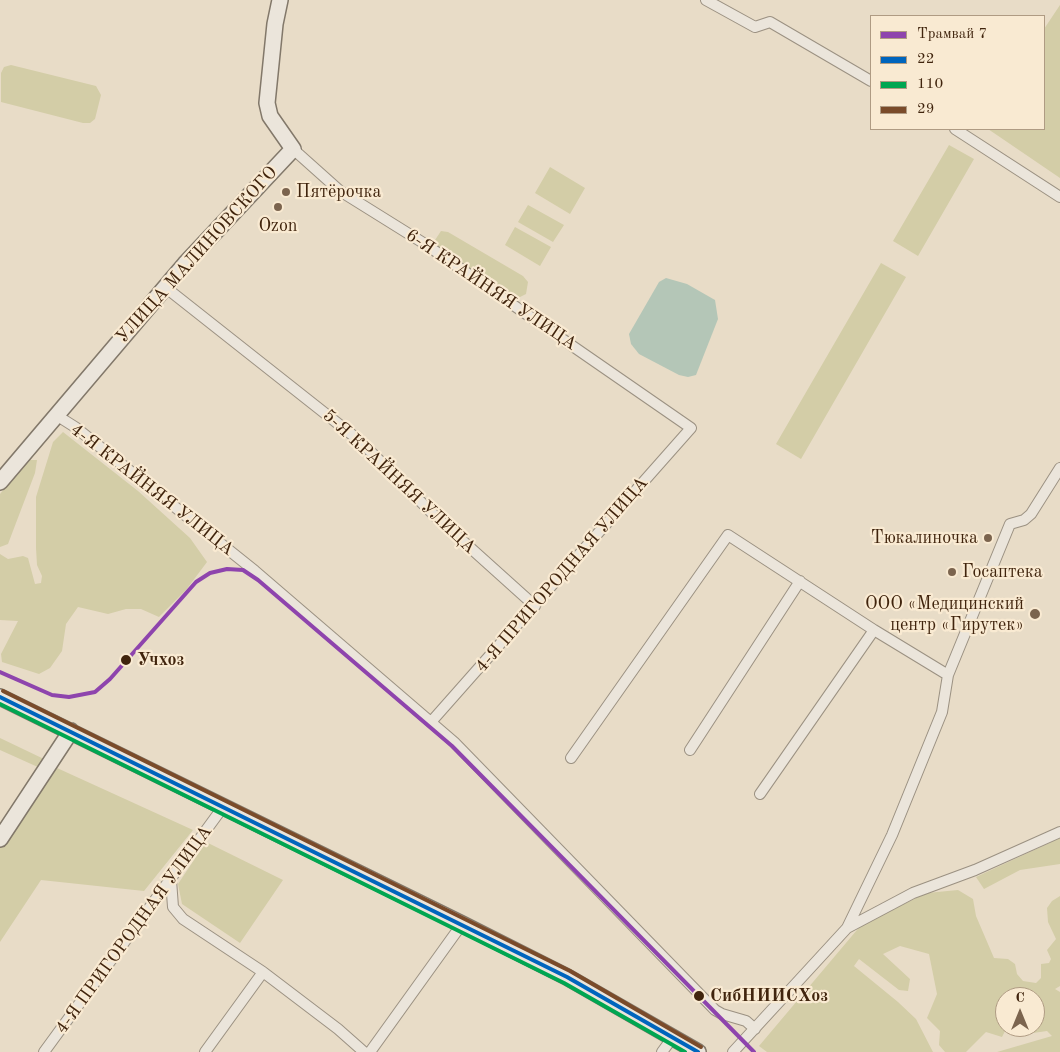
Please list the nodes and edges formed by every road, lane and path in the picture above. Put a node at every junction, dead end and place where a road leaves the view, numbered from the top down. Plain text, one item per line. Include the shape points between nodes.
1 (280, 0) edge
2 (706, 0) edge
3 (870, 80) edge
4 (957, 130) edge
5 (293, 149) junction
6 (1060, 197) edge
7 (165, 287) junction
8 (56, 415) junction
9 (691, 428) joint
10 (1060, 468) edge
11 (0, 482) edge
12 (800, 581) junction
13 (535, 606) junction
14 (874, 630) junction
15 (948, 675) junction
16 (0, 697) edge
17 (431, 722) junction
18 (71, 731) junction
19 (690, 750) dead end
20 (571, 758) dead end
21 (760, 794) dead end
22 (223, 807) junction
23 (1060, 832) edge
24 (0, 839) edge
25 (171, 880) junction
26 (462, 924) junction
27 (847, 928) junction
28 (263, 972) junction
29 (755, 1029) junction
30 (672, 1036) junction
31 (358, 1050) edge
32 (44, 1052) edge
33 (205, 1052) edge
34 (370, 1052) edge
35 (662, 1052) edge
36 (698, 1052) edge
37 (733, 1052) edge

1 - 5 main road via 267,103 270,116
2 - 3 street via 754,27 770,22
4 - 6 street
5 - 7 main road, УЛИЦА МАЛИНОВСКОГО
5 - 9 street, 6-Я КРАЙНЯЯ УЛИЦА via 340,191 425,244
7 - 8 main road, УЛИЦА МАЛИНОВСКОГО
7 - 13 street, 5-Я КРАЙНЯЯ УЛИЦА via 360,441
8 - 11 main road, УЛИЦА МАЛИНОВСКОГО
8 - 17 street, 4-Я КРАЙНЯЯ УЛИЦА via 255,571
9 - 13 street, 4-Я ПРИГОРОДНАЯ УЛИЦА
10 - 15 street via 1031,514 1010,524
12 - 14 street
12 - 19 street
12 - 20 street via 728,535
13 - 17 street, 4-Я ПРИГОРОДНАЯ УЛИЦА
14 - 15 street
14 - 21 street
15 - 27 street via 942,712 892,835
16 - 18 main road
17 - 29 street, 4-Я КРАЙНЯЯ УЛИЦА via 714,1010 746,1021
18 - 22 main road
18 - 24 main road
22 - 25 street, 4-Я ПРИГОРОДНАЯ УЛИЦА
22 - 26 main road
23 - 27 street via 914,894
25 - 28 street via 173,908 183,919
25 - 32 street, 4-Я ПРИГОРОДНАЯ УЛИЦА
26 - 30 main road via 567,977
26 - 34 street
27 - 29 street
28 - 31 street
28 - 33 street
29 - 37 street
30 - 35 street
30 - 36 main road

